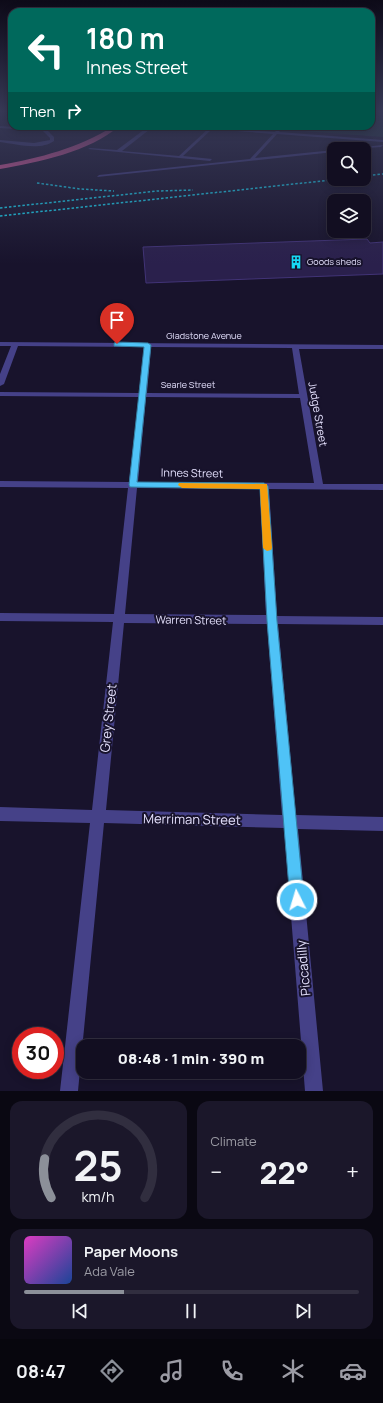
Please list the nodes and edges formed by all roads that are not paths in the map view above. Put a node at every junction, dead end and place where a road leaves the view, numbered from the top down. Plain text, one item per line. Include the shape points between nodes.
1 (28, 162) edge
2 (228, 162) edge
3 (0, 167) edge
4 (99, 176) dead end
5 (0, 344) edge
6 (16, 344) junction
7 (148, 345) junction
8 (295, 346) junction
9 (383, 347) edge
10 (0, 384) edge
11 (0, 394) edge
12 (142, 395) junction
13 (304, 396) junction
14 (0, 484) edge
15 (133, 485) junction
16 (264, 486) junction
17 (319, 486) junction
18 (383, 487) edge
19 (0, 617) edge
20 (119, 619) junction
21 (272, 621) junction
22 (383, 621) edge
23 (0, 814) edge
24 (98, 817) junction
25 (290, 821) junction
26 (383, 824) edge
27 (69, 1091) edge
28 (314, 1091) edge

1 - 3 highway
2 - 4 street
5 - 6 street, Gladstone Avenue
6 - 7 street, Gladstone Avenue
6 - 10 street
7 - 8 street, Gladstone Avenue
7 - 12 street, Grey Street
8 - 9 street, Gladstone Avenue
8 - 13 street, Judge Street
11 - 12 street, Searle Street
12 - 13 street, Searle Street
12 - 15 street, Grey Street
13 - 17 street, Judge Street
14 - 15 street, Innes Street
15 - 16 street, Innes Street
15 - 20 street, Grey Street
16 - 17 street, Innes Street
16 - 21 street, Piccadilly
17 - 18 street, Innes Street
19 - 20 street, Warren Street
20 - 21 street, Warren Street
20 - 24 street, Grey Street
21 - 22 street, Warren Street
21 - 25 street, Piccadilly
23 - 24 street, Merriman Street
24 - 25 street, Merriman Street
24 - 27 street, Grey Street
25 - 26 street, Merriman Street
25 - 28 street, Piccadilly

